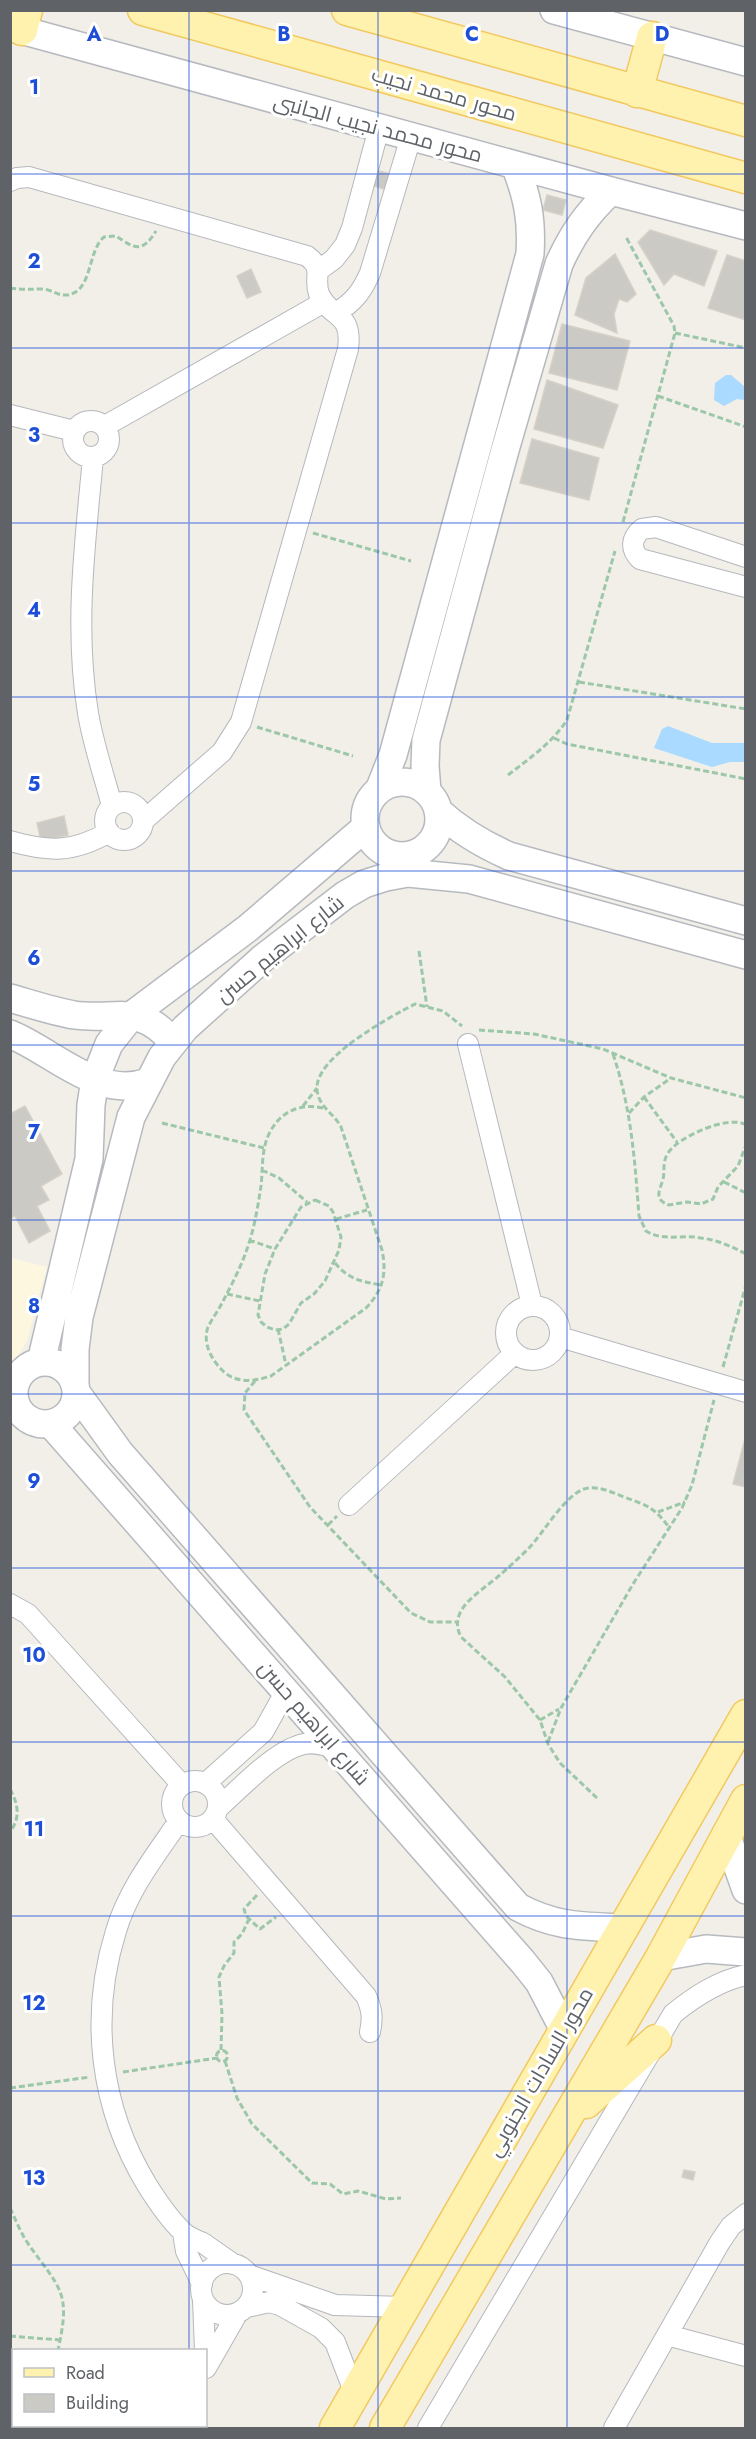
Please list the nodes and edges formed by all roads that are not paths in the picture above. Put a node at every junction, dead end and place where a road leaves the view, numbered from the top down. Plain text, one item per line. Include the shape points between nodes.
1 (143, 10) edge
2 (347, 10) edge
3 (554, 10) edge
4 (20, 23) edge
5 (652, 37) junction
6 (746, 62) edge
7 (637, 92) junction
8 (746, 121) edge
9 (379, 128) junction
10 (411, 137) junction
11 (515, 165) junction
12 (12, 178) edge
13 (746, 178) edge
14 (611, 191) junction
15 (746, 226) edge
16 (319, 270) junction
17 (331, 307) junction
18 (10, 415) edge
19 (105, 426) junction
20 (74, 431) junction
21 (478, 442) junction
22 (505, 450) junction
23 (93, 458) junction
24 (667, 531) junction
25 (746, 557) edge
26 (658, 565) junction
27 (746, 587) edge
28 (380, 789) junction
29 (433, 801) junction
30 (112, 806) junction
31 (143, 820) junction
32 (366, 827) junction
33 (109, 832) junction
34 (10, 841) edge
35 (408, 864) junction
36 (746, 921) edge
37 (746, 955) edge
38 (10, 998) edge
39 (132, 1015) junction
40 (10, 1034) edge
41 (467, 1037) road end
42 (173, 1042) junction
43 (95, 1079) junction
44 (148, 1082) junction
45 (532, 1305) junction
46 (560, 1337) junction
47 (515, 1353) junction
48 (41, 1362) junction
49 (14, 1381) edge
50 (75, 1387) junction
51 (746, 1392) edge
52 (31, 1427) edge
53 (349, 1505) dead end
54 (10, 1604) edge
55 (308, 1670) junction
56 (286, 1691) junction
57 (746, 1715) edge
58 (336, 1748) junction
59 (206, 1783) junction
60 (182, 1785) junction
61 (746, 1800) edge
62 (216, 1813) junction
63 (179, 1821) junction
64 (726, 1833) junction
65 (744, 1882) edge
66 (623, 1928) junction
67 (746, 1941) edge
68 (706, 1949) junction
69 (746, 1952) edge
70 (661, 1957) junction
71 (746, 1975) edge
72 (564, 2030) junction
73 (370, 2032) dead end
74 (656, 2040) junction
75 (564, 2124) junction
76 (746, 2214) edge
77 (183, 2233) junction
78 (241, 2269) junction
79 (203, 2292) junction
80 (405, 2307) junction
81 (242, 2310) junction
82 (667, 2335) junction
83 (205, 2349) edge
84 (746, 2356) edge
85 (207, 2366) edge
86 (355, 2394) junction
87 (335, 2428) edge
88 (385, 2428) edge
89 (428, 2428) edge
90 (614, 2428) edge

1 - 13 main road, محور محمد نجيب
2 - 7 main road
3 - 5 street
4 - 9 street, محور محمد نجيب الجانبى
5 - 6 street
5 - 7 main road
7 - 8 main road
9 - 10 street, محور محمد نجيب الجانبى
9 - 16 street via 349,236 334,259
10 - 11 street, محور محمد نجيب الجانبى
10 - 17 street via 363,289 351,303
11 - 14 street, محور محمد نجيب الجانبى
11 - 21 street via 527,195 530,254
12 - 16 street via 29,177 307,256
14 - 15 street, محور محمد نجيب الجانبى
14 - 22 street via 589,212 558,264
16 - 17 street via 319,292
17 - 19 street
17 - 31 street via 346,323 348,349 241,722 222,752
18 - 20 street
19 - 20 street via 85,421
19 - 23 street via 108,446
20 - 23 street via 76,450
21 - 22 street
21 - 28 street
22 - 29 street via 426,740 425,766
23 - 30 street via 81,585 82,654 88,714
24 - 25 street
24 - 26 street via 670,550
24 - 26 street via 649,527 633,540 635,554
26 - 27 street
28 - 29 street via 392,783 416,784
28 - 32 street via 367,806
29 - 35 street via 439,823 435,835
29 - 36 street via 459,830 510,856
30 - 31 street via 132,804
30 - 33 street via 105,821
31 - 33 street via 137,835 130,839 122,840
32 - 35 street via 377,846
32 - 39 street, شارع ابراهيم حسن via 239,935
33 - 34 street via 74,848 55,850
35 - 37 street, شارع ابراهيم حسن
35 - 42 street, شارع ابراهيم حسن via 345,895 263,958
38 - 39 street via 76,1015
39 - 42 street via 150,1022
39 - 43 street, شارع ابراهيم حسن via 109,1044
40 - 43 street
41 - 45 street
42 - 44 street, شارع ابراهيم حسن
43 - 44 street via 118,1087
43 - 48 street, شارع ابراهيم حسن via 89,1159
44 - 50 street, شارع ابراهيم حسن via 131,1117 80,1317
45 - 46 street via 554,1314
45 - 47 street via 515,1312 506,1328 509,1346
46 - 47 street via 557,1347 542,1359 523,1359
46 - 51 street
47 - 53 street
48 - 49 street via 24,1370
48 - 50 street via 61,1366
49 - 52 street via 15,1402
50 - 52 street via 70,1412 62,1420
50 - 55 street, شارع ابراهيم حسن via 120,1453
52 - 56 street, شارع ابراهيم حسن
54 - 60 street via 28,1614
55 - 56 street
55 - 66 street, شارع ابراهيم حسن via 518,1907 565,1925
56 - 58 street, شارع ابراهيم حسن
56 - 59 street via 263,1732
57 - 66 main road, محور السادات الجنوبي
58 - 62 street via 302,1744 282,1753
58 - 72 street, شارع ابراهيم حسن via 523,1962 539,1982
59 - 60 street
59 - 62 street via 218,1798
60 - 63 street via 172,1803
61 - 64 main road
62 - 63 street via 207,1824 193,1827
62 - 73 street via 269,1884 366,1996 373,2020
63 - 77 street via 135,1885 116,1930 104,1977 100,2025 104,2075 115,2119 133,2162
64 - 65 street
64 - 70 main road
66 - 72 main road, محور السادات الجنوبي
67 - 68 street via 720,1941
68 - 69 street
68 - 70 street
70 - 75 main road
71 - 74 street via 723,1982 689,2001 673,2014
72 - 80 main road, محور السادات الجنوبي
74 - 75 main road
74 - 89 street
75 - 88 main road
76 - 82 street via 720,2242
77 - 78 street
77 - 79 street
78 - 79 street via 222,2264 213,2268 206,2274
78 - 80 street via 335,2305
78 - 81 street via 253,2285 252,2296
79 - 81 street via 214,2312 229,2316
79 - 83 street
80 - 86 main road, محور السادات الجنوبي
81 - 85 street
81 - 86 street via 269,2302 321,2328 336,2342
82 - 84 street
82 - 90 street
86 - 87 main road, محور السادات الجنوبي

